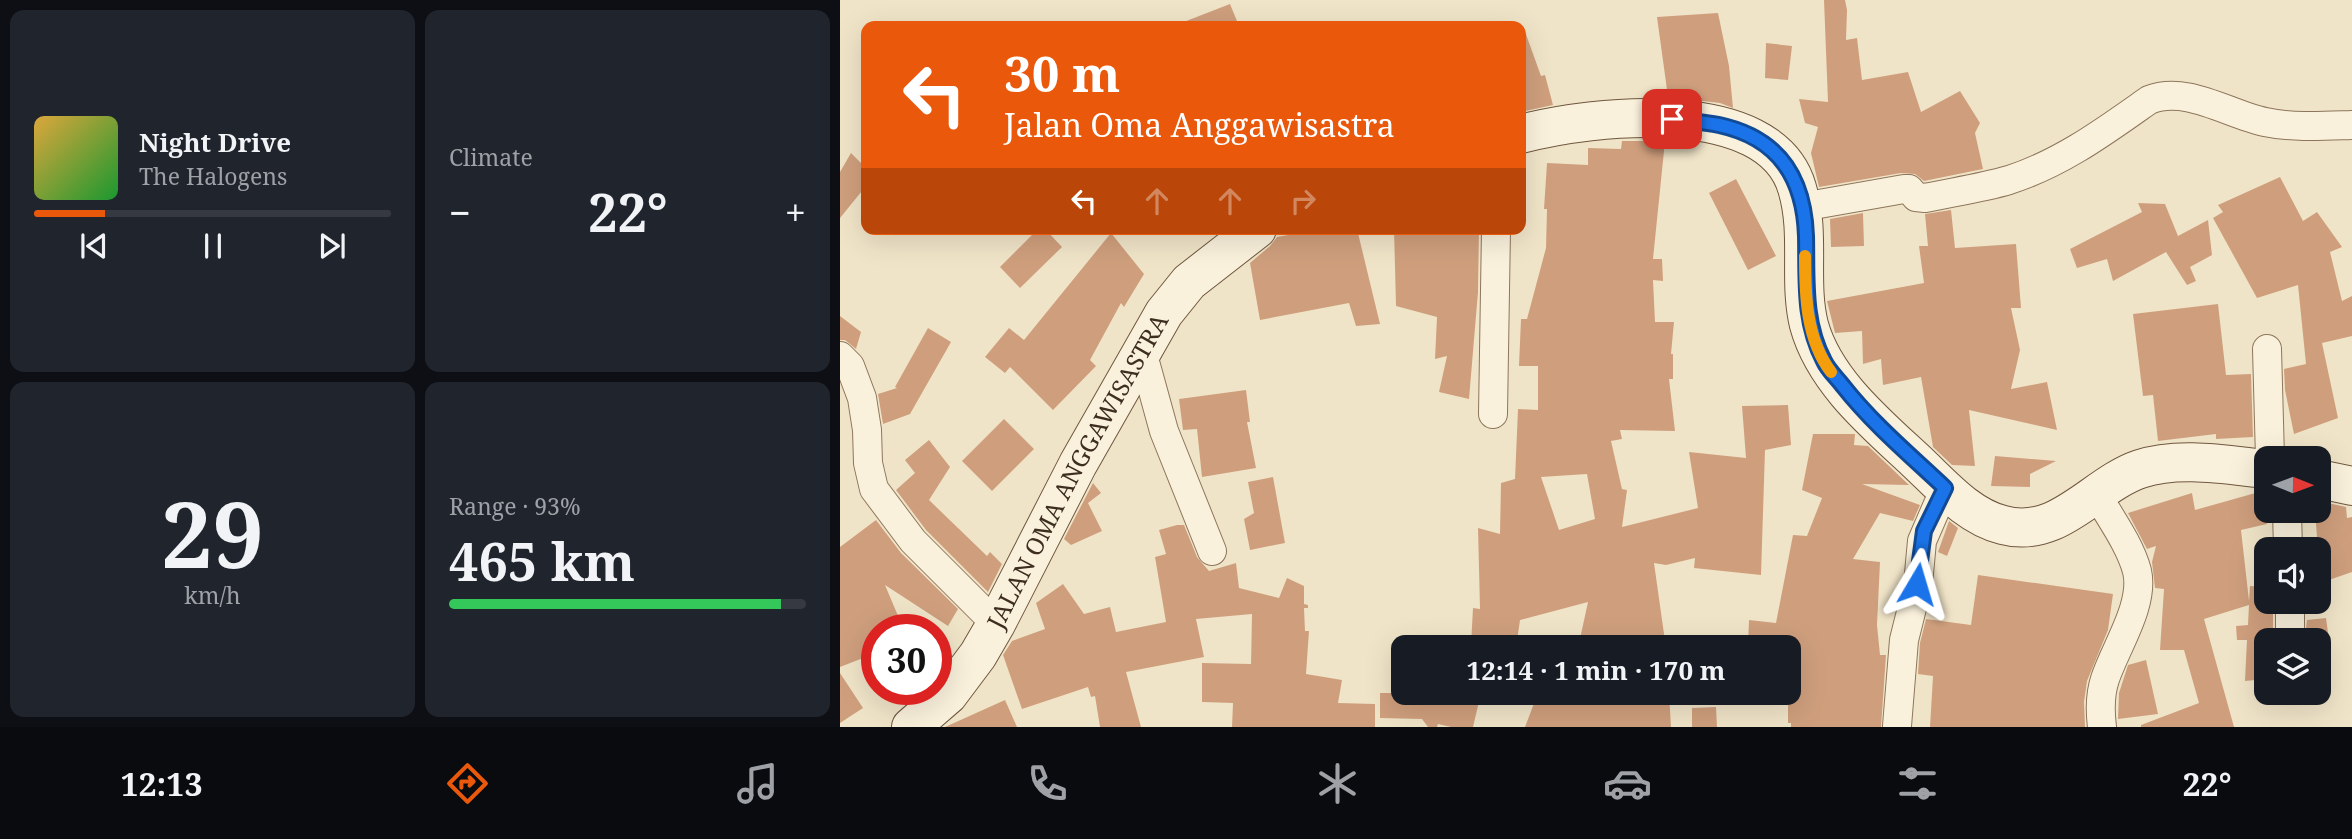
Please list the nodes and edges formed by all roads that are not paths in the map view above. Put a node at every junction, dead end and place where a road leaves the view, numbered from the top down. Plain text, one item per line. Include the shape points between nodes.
1 (2352, 125) edge
2 (1526, 133) edge
3 (1802, 207) junction
4 (1249, 235) edge
5 (1496, 235) edge
6 (2267, 349) dead end
7 (1142, 351) junction
8 (840, 356) edge
9 (1493, 414) dead end
10 (2270, 446) edge
11 (2254, 468) edge
12 (2331, 482) edge
13 (2352, 486) edge
14 (1945, 488) junction
15 (2097, 495) junction
16 (1212, 551) dead end
17 (996, 624) junction
18 (1897, 726) edge
19 (911, 727) edge
20 (2102, 727) edge

1 - 3 street via 2281,125 2180,95 2160,96 2078,150 2008,180 1925,198 1916,197 1909,189
2 - 3 main road via 1605,119 1672,119 1721,126 1759,141 1780,156 1796,184
3 - 14 main road via 1809,324 1824,363 1886,434
4 - 7 main road, JALAN OMA ANGGAWISASTRA via 1189,282
5 - 9 street
6 - 10 street
7 - 16 street via 1164,430
7 - 17 main road, JALAN OMA ANGGAWISASTRA
8 - 17 street via 850,366 862,398 874,489 913,541
11 - 15 main road via 2165,464 2126,475
12 - 13 main road
14 - 15 main road via 1966,508 2002,525 2018,527 2058,518
14 - 18 street via 1922,541 1904,640
15 - 20 street via 2127,549 2138,580 2124,637 2104,682
17 - 19 main road, JALAN OMA ANGGAWISASTRA via 947,695

